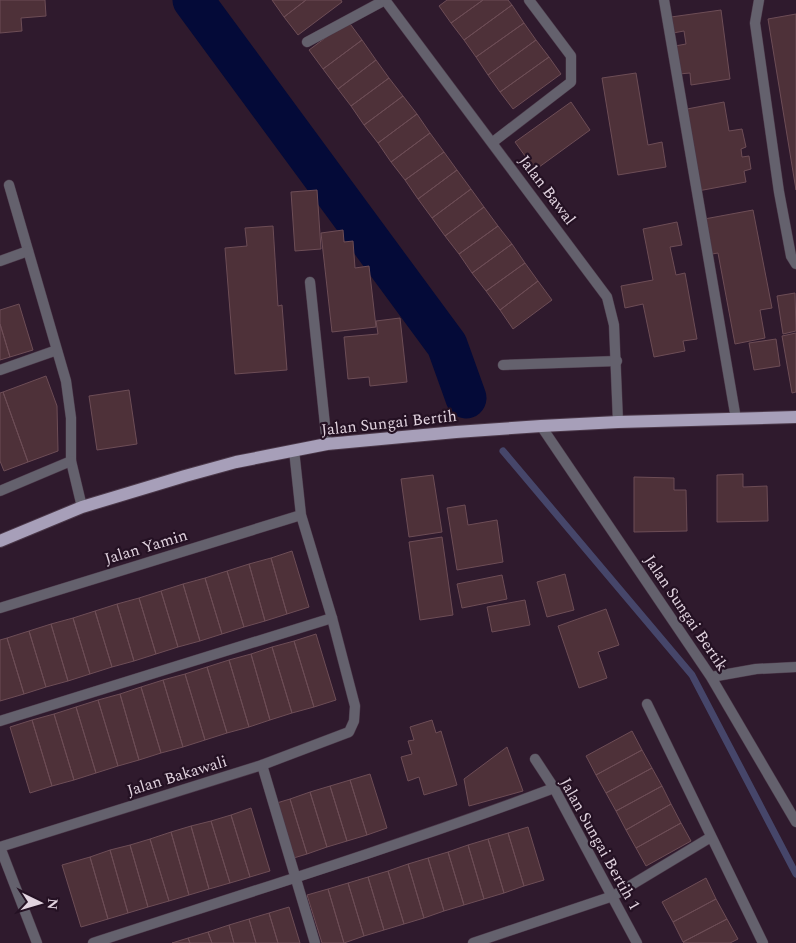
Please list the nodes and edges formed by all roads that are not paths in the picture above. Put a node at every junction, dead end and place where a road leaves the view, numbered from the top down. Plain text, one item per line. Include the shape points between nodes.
1 (386, 0) edge
2 (529, 0) edge
3 (664, 0) edge
4 (759, 0) edge
5 (307, 42) dead end
6 (492, 142) junction
7 (9, 185) dead end
8 (28, 251) junction
9 (0, 260) edge
10 (796, 264) edge
11 (310, 282) dead end
12 (56, 350) junction
13 (617, 361) junction
14 (503, 366) dead end
15 (0, 370) edge
16 (796, 417) edge
17 (736, 419) junction
18 (618, 422) junction
19 (541, 426) junction
20 (327, 444) junction
21 (294, 450) junction
22 (71, 461) junction
23 (0, 491) edge
24 (82, 507) junction
25 (301, 515) junction
26 (0, 541) edge
27 (0, 608) edge
28 (332, 618) junction
29 (796, 666) edge
30 (711, 677) junction
31 (647, 704) dead end
32 (0, 721) edge
33 (535, 760) dead end
34 (262, 765) junction
35 (554, 788) junction
36 (796, 822) edge
37 (711, 837) junction
38 (0, 847) edge
39 (294, 878) junction
40 (612, 896) junction
41 (37, 943) edge
42 (93, 943) edge
43 (315, 943) edge
44 (473, 943) edge
45 (637, 943) edge
46 (763, 943) edge

1 - 5 street
1 - 6 street, Jalan Bawal
2 - 6 street via 571,56 571,82
3 - 17 street
4 - 10 street via 755,23 779,192 791,256
6 - 13 street, Jalan Bawal via 607,297 614,324
7 - 8 street
8 - 9 street
8 - 12 street
11 - 20 street
12 - 15 street
12 - 22 street via 66,381 71,418
13 - 14 street
13 - 18 street, Jalan Bawal
16 - 17 main road, Jalan Sungai Bertih
17 - 18 main road, Jalan Sungai Bertih
18 - 19 main road, Jalan Sungai Bertih
19 - 20 main road, Jalan Sungai Bertih
19 - 30 street, Jalan Sungai Bertik
20 - 21 main road, Jalan Sungai Bertih
21 - 24 main road, Jalan Sungai Bertih via 236,462
21 - 25 street
22 - 23 street
22 - 24 street
24 - 26 main road, Jalan Sungai Bertih
25 - 27 street, Jalan Yamin
25 - 28 street
28 - 32 street
28 - 34 street, Jalan Bakawali via 355,706 349,732
29 - 30 street
30 - 36 street, Jalan Sungai Bertik
31 - 37 street
33 - 35 street, Jalan Sungai Bertih 1
34 - 38 street, Jalan Bakawali
34 - 39 street
35 - 39 street
35 - 40 street, Jalan Sungai Bertih 1
37 - 40 street
37 - 46 street
38 - 41 street
39 - 42 street
39 - 43 street
40 - 44 street
40 - 45 street, Jalan Sungai Bertih 1

